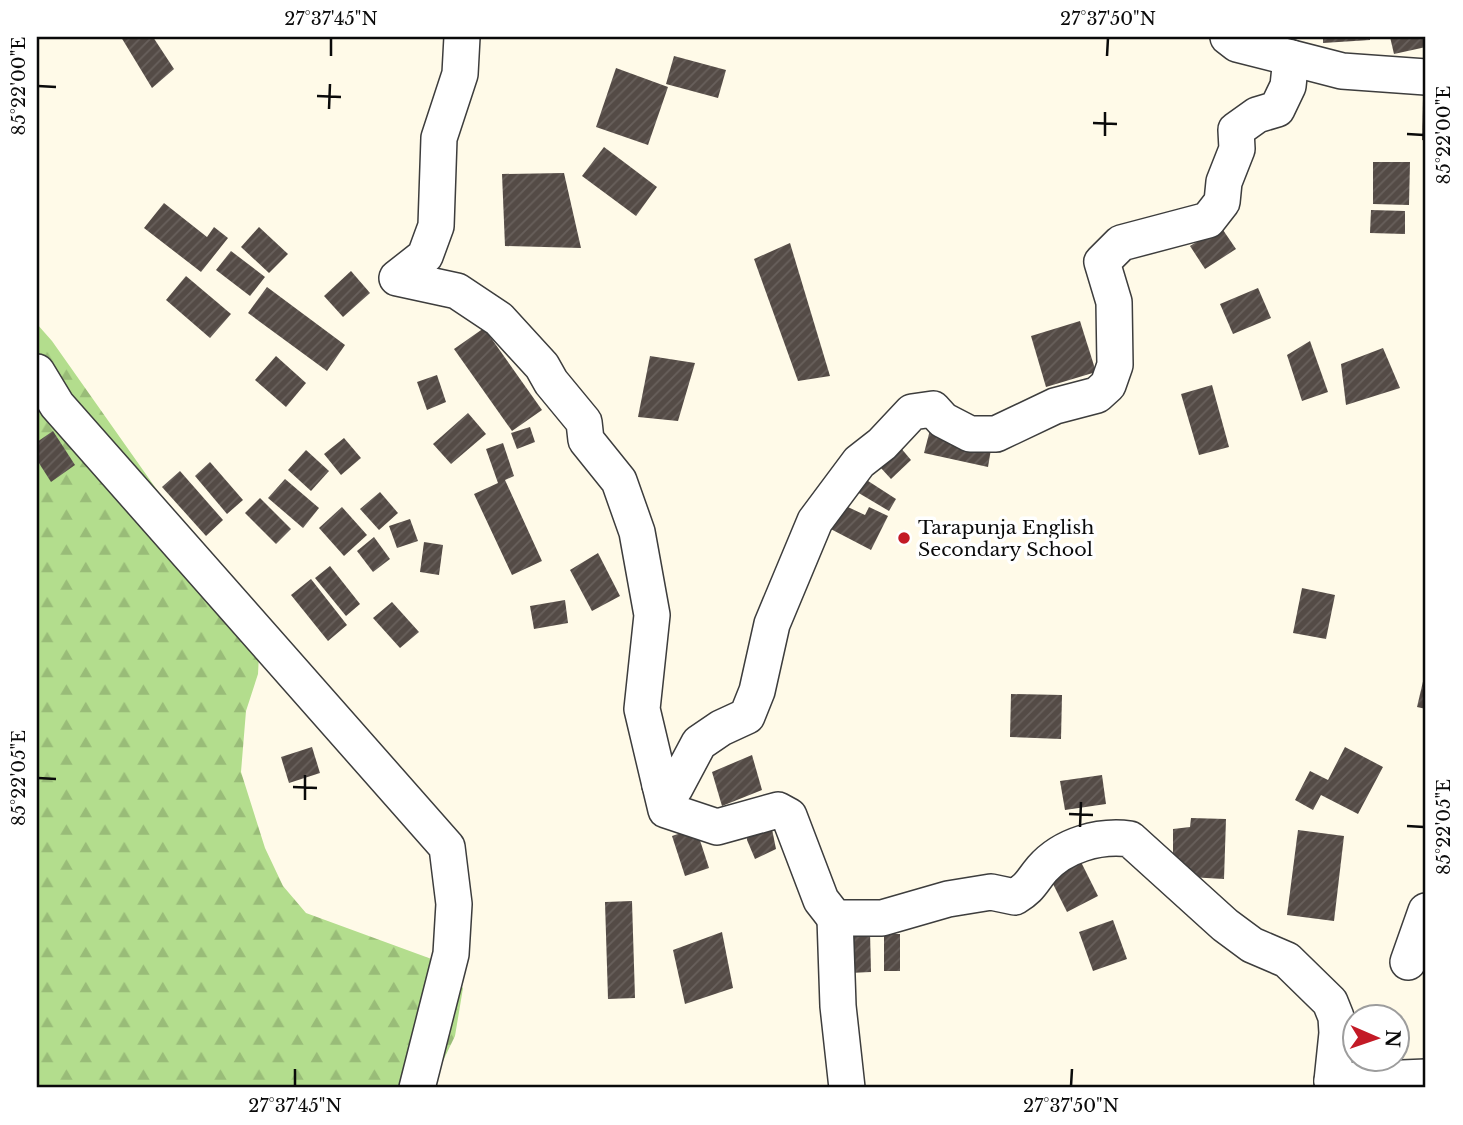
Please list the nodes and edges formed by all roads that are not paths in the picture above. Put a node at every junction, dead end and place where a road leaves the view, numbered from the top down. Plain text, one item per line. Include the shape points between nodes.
1 (462, 37) edge
2 (1228, 37) edge
3 (1291, 58) junction
4 (1426, 77) edge
5 (37, 372) edge
6 (660, 785) junction
7 (1426, 911) edge
8 (835, 918) junction
9 (1408, 962) dead end
10 (1426, 1077) edge
11 (1333, 1085) edge
12 (417, 1088) edge
13 (847, 1088) edge

1 - 6 street via 460,75 439,138 436,226 425,256 397,278 457,290 499,319 584,422 586,440 619,481 637,533 652,615 642,709
2 - 3 street via 1237,44
3 - 4 street via 1342,71
3 - 6 street via 1288,86 1277,109 1257,115 1236,130 1237,149 1224,182 1222,202 1208,220 1121,243 1102,262 1114,302 1115,365 1108,385 1097,395 1055,406 996,434 970,433 943,420 933,409 912,412 859,461 815,521 772,624 747,716 699,743 675,788
5 - 12 street via 57,405 447,847 454,904 451,954
6 - 8 street via 666,810 717,827 778,810 789,816 821,900
7 - 9 street
8 - 11 street via 882,918 991,892 1015,897 1072,846 1113,836 1129,839 1226,925 1252,946 1287,960 1330,1002 1338,1033
8 - 13 street
10 - 11 street

